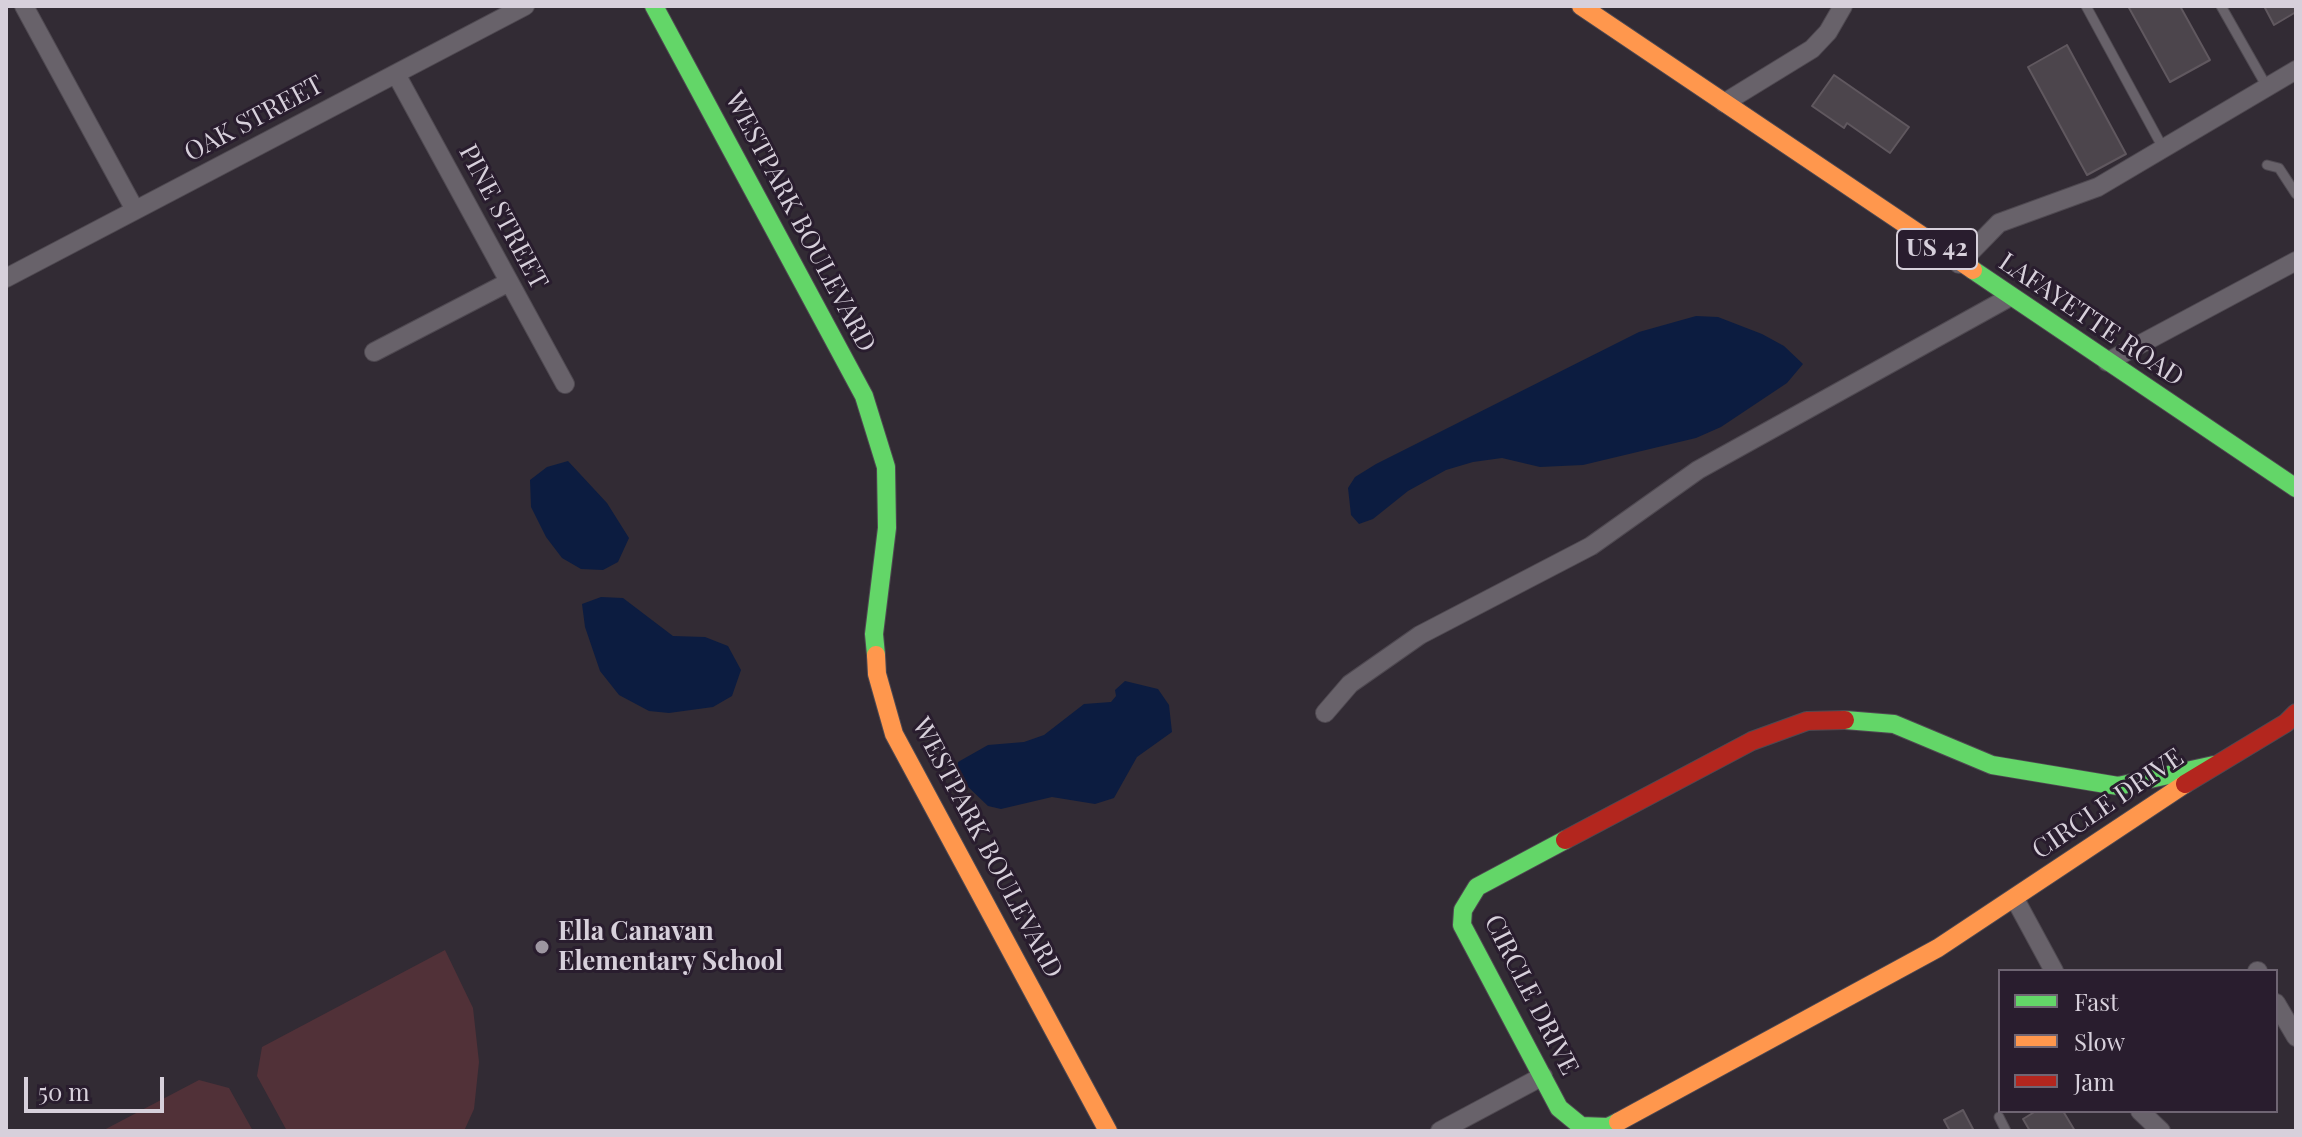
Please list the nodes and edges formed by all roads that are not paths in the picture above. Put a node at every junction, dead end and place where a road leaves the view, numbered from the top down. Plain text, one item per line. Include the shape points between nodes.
1 (24, 6) edge
2 (525, 6) edge
3 (654, 6) edge
4 (1581, 6) edge
5 (1843, 6) edge
6 (2086, 6) edge
7 (2221, 6) edge
8 (2296, 70) edge
9 (396, 74) junction
10 (2267, 87) junction
11 (1724, 103) junction
12 (2163, 148) junction
13 (2267, 165) dead end
14 (2296, 194) edge
15 (135, 210) junction
16 (2296, 261) edge
17 (1959, 264) junction
18 (6, 278) edge
19 (509, 282) junction
20 (2010, 297) junction
21 (374, 352) dead end
22 (2107, 362) junction
23 (565, 384) dead end
24 (2296, 488) edge
25 (1325, 713) dead end
26 (2296, 713) edge
27 (2214, 765) junction
28 (2015, 899) junction
29 (2053, 969) edge
30 (2278, 1006) edge
31 (2296, 1037) edge
32 (1543, 1076) junction
33 (2142, 1113) edge
34 (1999, 1117) dead end
35 (1108, 1131) edge
36 (1440, 1131) edge
37 (2006, 1131) edge
38 (2161, 1131) edge

1 - 15 street
2 - 9 street, OAK STREET
3 - 35 street, WESTPARK BOULEVARD via 864,396 886,467 887,528 874,634 877,674 894,734
4 - 11 street, LAFAYETTE ROAD / US 42
5 - 11 street via 1812,49
6 - 12 lane
7 - 10 lane
8 - 10 street
9 - 15 street, OAK STREET
9 - 19 street, PINE STREET
10 - 12 street
11 - 17 street, LAFAYETTE ROAD / US 42
12 - 17 street via 2079,196 1999,223
13 - 14 lane via 2279,168
15 - 18 street, OAK STREET
16 - 22 street
17 - 20 street, LAFAYETTE ROAD / US 42
19 - 21 street
19 - 23 street, PINE STREET
20 - 22 street, LAFAYETTE ROAD / US 42
20 - 25 street via 1698,470 1591,546 1420,635 1350,684
22 - 24 street, LAFAYETTE ROAD / US 42
26 - 27 street, CIRCLE DRIVE
27 - 28 street, CIRCLE DRIVE
27 - 32 street, CIRCLE DRIVE via 2118,786 2056,778 1992,765 1894,724 1865,719 1807,721 1752,741 1477,887 1468,898 1462,925 1467,937
28 - 29 street
28 - 32 street, CIRCLE DRIVE via 1938,948 1608,1127 1594,1129 1569,1120
30 - 31 street
32 - 36 street
33 - 38 street
34 - 37 lane

